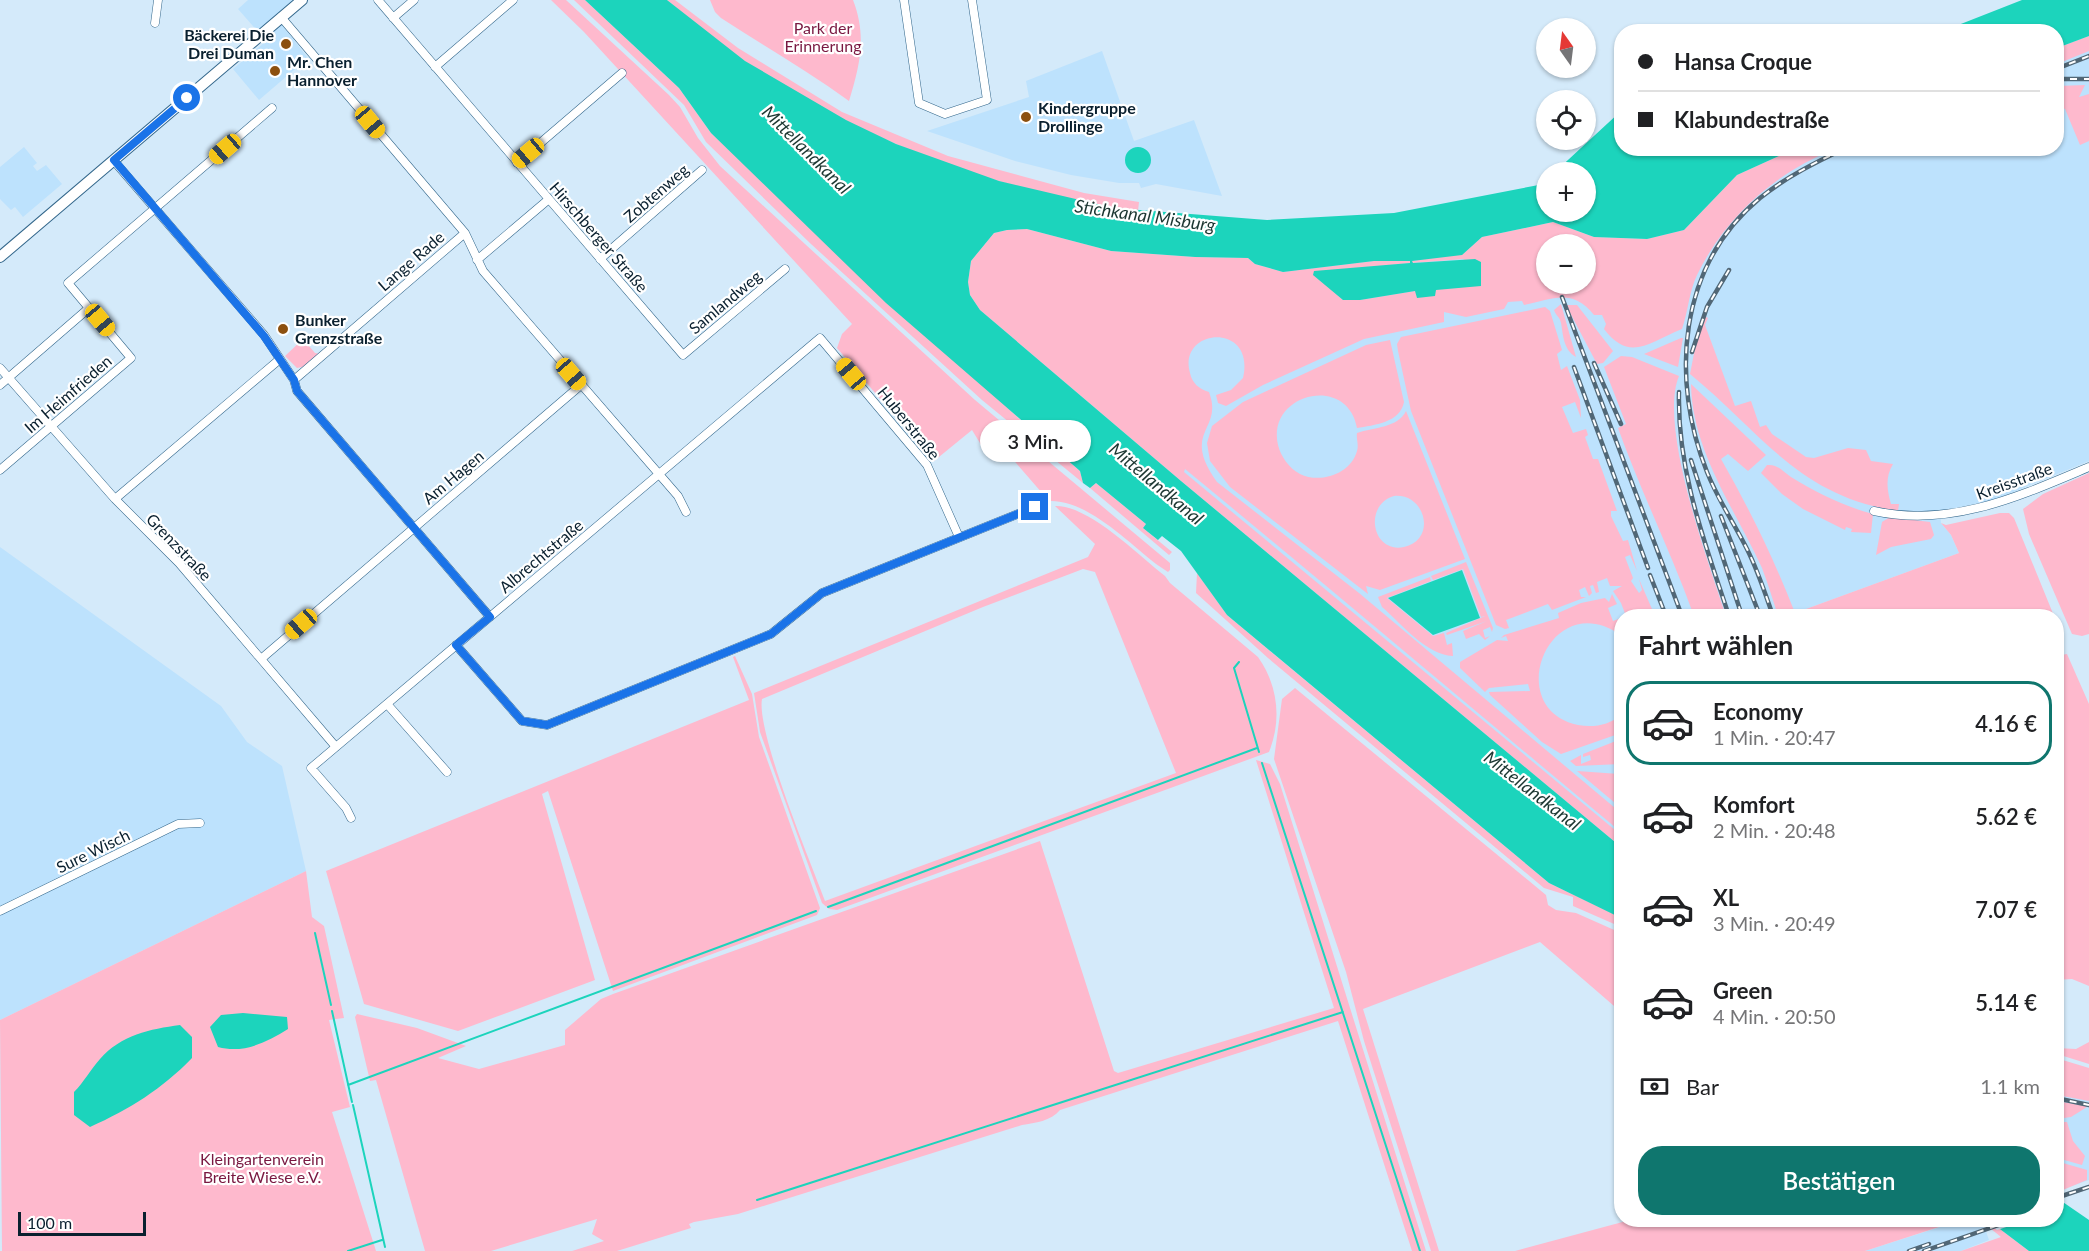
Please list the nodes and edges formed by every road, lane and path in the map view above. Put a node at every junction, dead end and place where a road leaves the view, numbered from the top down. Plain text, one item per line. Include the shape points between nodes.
1 (158, 0) edge
2 (302, 0) edge
3 (378, 0) edge
4 (414, 0) edge
5 (513, 0) edge
6 (904, 0) edge
7 (972, 0) edge
8 (281, 17) junction
9 (393, 18) junction
10 (155, 23) dead end
11 (435, 67) junction
12 (622, 74) dead end
13 (272, 108) dead end
14 (114, 160) junction
15 (517, 163) junction
16 (702, 170) dead end
17 (549, 199) junction
18 (156, 208) junction
19 (465, 233) junction
20 (0, 257) edge
21 (600, 259) junction
22 (477, 260) junction
23 (785, 269) dead end
24 (89, 308) junction
25 (820, 338) joint
26 (683, 355) joint
27 (280, 359) junction
28 (0, 369) edge
29 (8, 378) junction
30 (294, 380) junction
31 (0, 385) edge
32 (581, 385) junction
33 (50, 428) junction
34 (2089, 467) edge
35 (0, 470) edge
36 (658, 474) junction
37 (115, 499) junction
38 (1035, 507) dead end
39 (1874, 511) dead end
40 (686, 512) dead end
41 (414, 528) junction
42 (959, 537) junction
43 (490, 617) junction
44 (456, 645) junction
45 (261, 659) junction
46 (387, 704) junction
47 (336, 747) junction
48 (447, 772) dead end
49 (351, 818) dead end
50 (200, 823) dead end
51 (0, 911) edge

1 - 10 street
2 - 8 main road
3 - 9 street, Hirschberger Straße
4 - 9 street
5 - 11 street
6 - 7 street via 919,103 945,114 987,99
8 - 14 main road
8 - 19 street
9 - 11 street, Hirschberger Straße
11 - 15 street, Hirschberger Straße
12 - 15 street
13 - 18 street
14 - 18 street
14 - 20 main road
15 - 17 street, Hirschberger Straße
16 - 21 street, Zobtenweg
17 - 21 street, Hirschberger Straße
17 - 22 street
18 - 24 street via 68,283
18 - 27 street
19 - 22 street
19 - 30 street, Lange Rade
21 - 26 street, Hirschberger Straße
22 - 32 street
23 - 26 street, Samlandweg
24 - 29 street
24 - 33 street, Im Heimfrieden via 131,358
25 - 36 street, Albrechtstraße
25 - 42 street, Huberstraße via 927,465
27 - 30 street
27 - 37 street
28 - 29 street, Grenzstraße
29 - 31 street
29 - 33 street, Grenzstraße
30 - 41 street via 297,391
32 - 36 street
32 - 41 street, Am Hagen
33 - 35 street, Im Heimfrieden
33 - 37 street, Grenzstraße
34 - 39 street, Kreisstraße via 2011,500 1964,512 1926,516
36 - 40 street via 678,496
36 - 43 street, Albrechtstraße
37 - 45 street, Grenzstraße via 170,554
38 - 42 street
41 - 43 street
41 - 45 street, Am Hagen
42 - 44 street via 822,593 771,634 547,725 522,721
43 - 44 street, Albrechtstraße
44 - 46 street, Albrechtstraße
45 - 47 street, Grenzstraße
46 - 47 street, Albrechtstraße
46 - 48 street
47 - 49 street, Albrechtstraße via 311,768
50 - 51 street, Sure Wisch via 178,824

